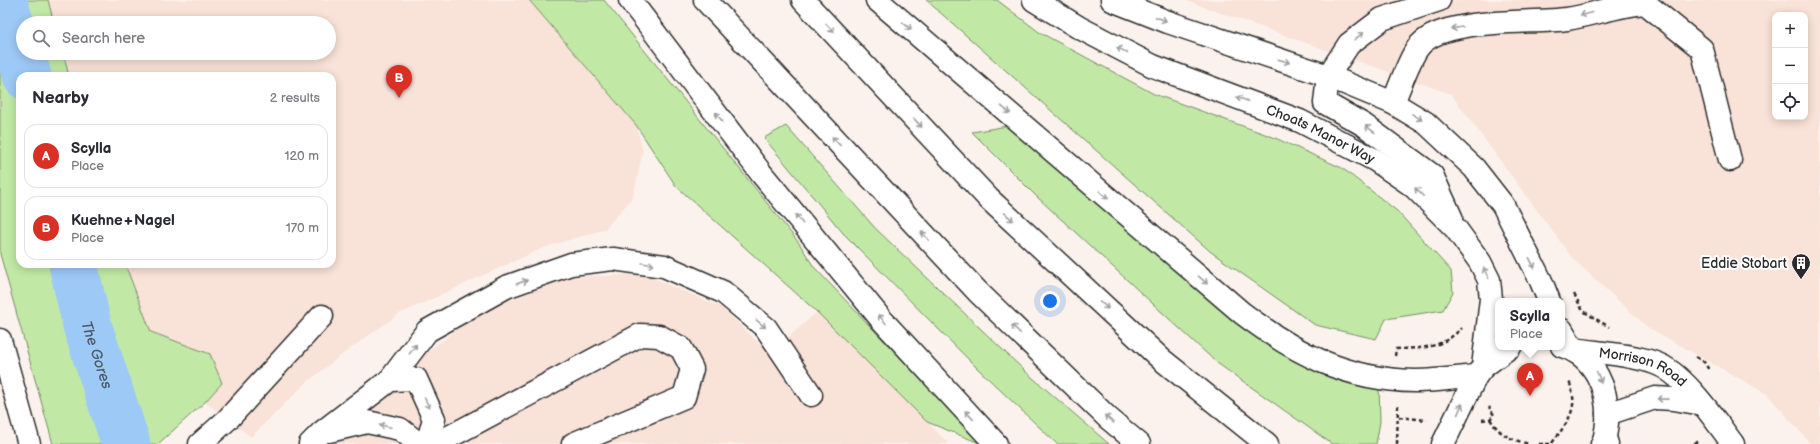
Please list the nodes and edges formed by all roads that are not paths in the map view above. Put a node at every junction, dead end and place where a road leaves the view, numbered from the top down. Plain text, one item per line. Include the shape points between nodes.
1 (630, 0) edge
2 (705, 0) edge
3 (803, 0) edge
4 (877, 0) edge
5 (1034, 0) edge
6 (1112, 0) edge
7 (1439, 0) edge
8 (1630, 2) edge
9 (1328, 76) junction
10 (1393, 103) junction
11 (1730, 160) dead end
12 (1456, 229) junction
13 (1548, 298) edge
14 (322, 316) dead end
15 (0, 340) edge
16 (1568, 347) edge
17 (1506, 350) edge
18 (1480, 372) junction
19 (5, 375) edge
20 (390, 380) junction
21 (811, 395) dead end
22 (1702, 404) junction
23 (1607, 414) junction
24 (316, 438) edge
25 (1605, 442) edge
26 (29, 444) edge
27 (200, 444) edge
28 (418, 444) edge
29 (427, 444) edge
30 (436, 444) edge
31 (573, 444) edge
32 (996, 444) edge
33 (1140, 444) edge
34 (1267, 444) edge
35 (1443, 444) edge
36 (1734, 444) edge

32 -> 1 main road via 861,294 761,173
33 -> 2 main road via 1108,418 978,292
3 -> 34 main road via 989,199 1161,359
4 -> 18 main road via 1236,308 1275,338 1312,358 1346,371 1370,376 1415,381
12 -> 5 main road, Choats Manor Way via 1413,186 1375,160 1300,121 1153,66 1078,27
6 -> 9 main road via 1168,22
9 -> 7 main road via 1349,44 1382,19
8 -> 10 main road via 1568,18 1477,24 1437,32 1420,45
8 - 11 main road via 1702,49
9 - 10 main road
12 -> 9 main road via 1432,175 1364,125 1324,103
10 -> 13 main road via 1426,123 1479,174 1503,205
18 -> 12 main road, Choats Manor Way via 1491,299 1489,280 1480,262
14 - 27 main road via 228,419
15 - 19 main road
16 - 22 main road, Morrison Road via 1656,363 1677,376
16 -> 23 main road via 1588,360 1598,373
17 - 18 main road
35 -> 18 main road
19 - 26 main road
20 -> 21 main road via 427,331 506,287 571,264 613,258 664,266 723,292 766,328
20 - 24 main road
20 -> 29 main road via 416,379 434,419
22 -> 23 main road, Morrison Road via 1655,398
22 - 36 main road, Morrison Road
23 - 25 main road
28 -> 24 main road via 400,429 367,422
30 - 31 main road via 640,335 659,336 682,348 692,369 684,397

